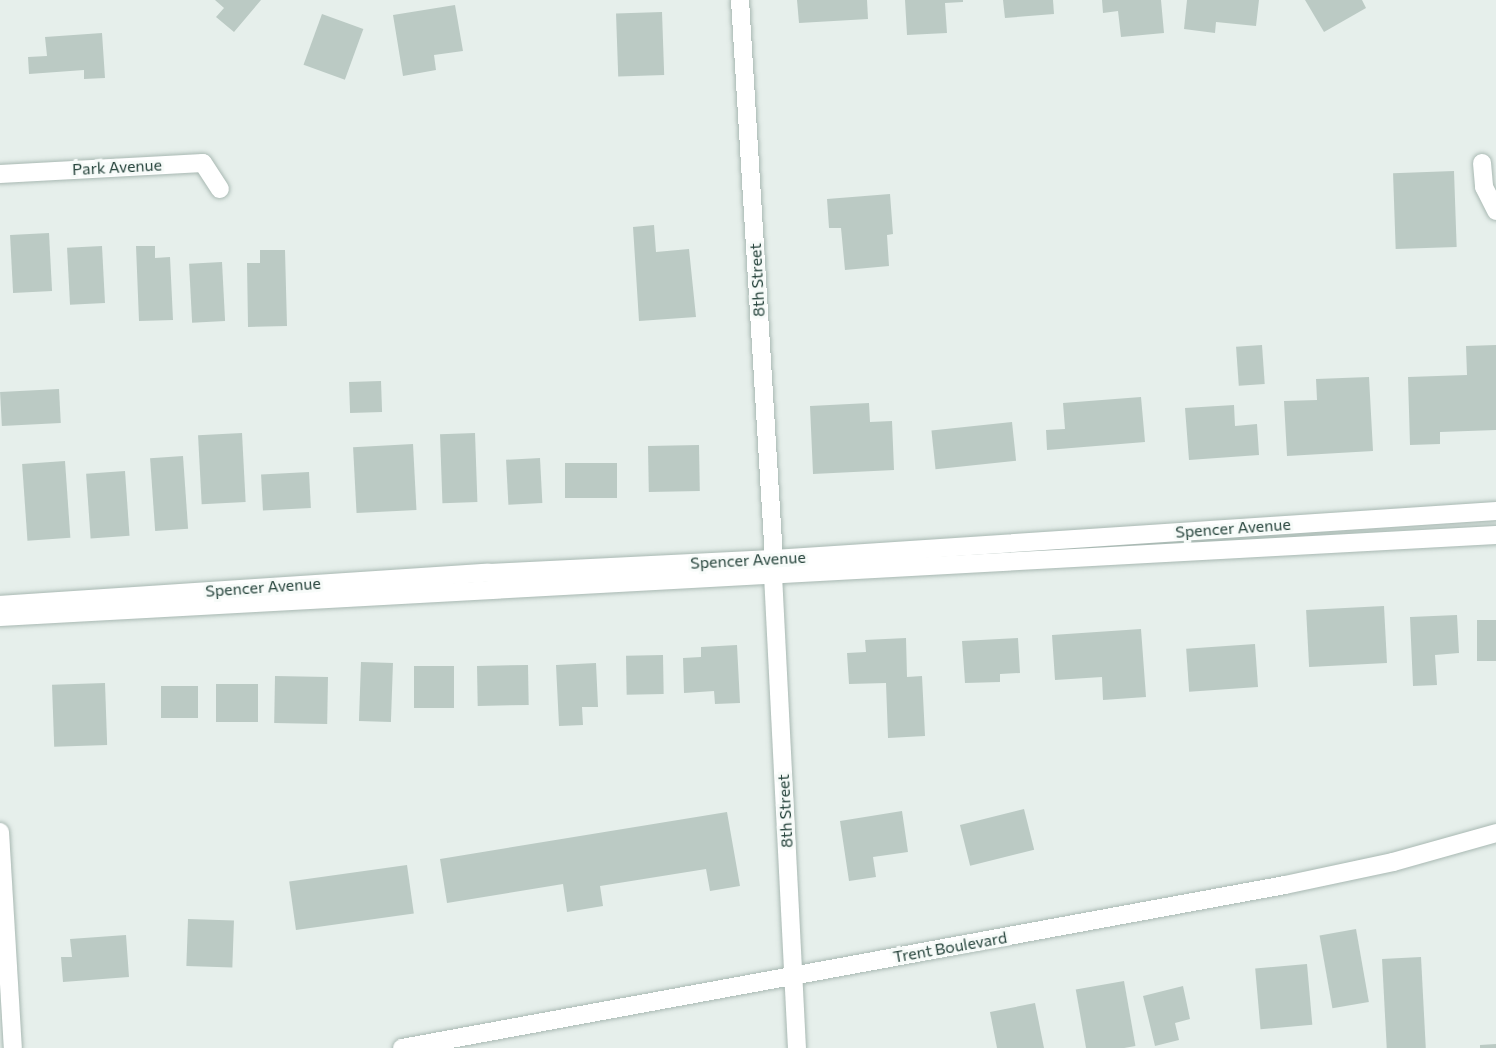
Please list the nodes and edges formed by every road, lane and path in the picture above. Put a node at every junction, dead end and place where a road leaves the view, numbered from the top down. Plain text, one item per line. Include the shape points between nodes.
1 (740, 0) edge
2 (1482, 163) dead end
3 (0, 174) edge
4 (220, 189) dead end
5 (1496, 211) edge
6 (1496, 511) edge
7 (1496, 535) edge
8 (773, 567) junction
9 (0, 604) edge
10 (0, 617) edge
11 (0, 832) edge
12 (1496, 833) edge
13 (793, 976) junction
14 (13, 1048) edge
15 (402, 1048) edge
16 (796, 1048) edge

1 - 8 street, 8th Street
2 - 5 street via 1484,187
3 - 4 street, Park Avenue via 203,163
6 - 8 street, Spencer Avenue
7 - 8 street, Spencer Avenue
8 - 9 street, Spencer Avenue via 488,573
8 - 10 street, Spencer Avenue
8 - 13 street, 8th Street
11 - 14 street
12 - 13 street, Trent Boulevard via 1393,862 1285,885
13 - 15 street, Trent Boulevard
13 - 16 street, 8th Street

